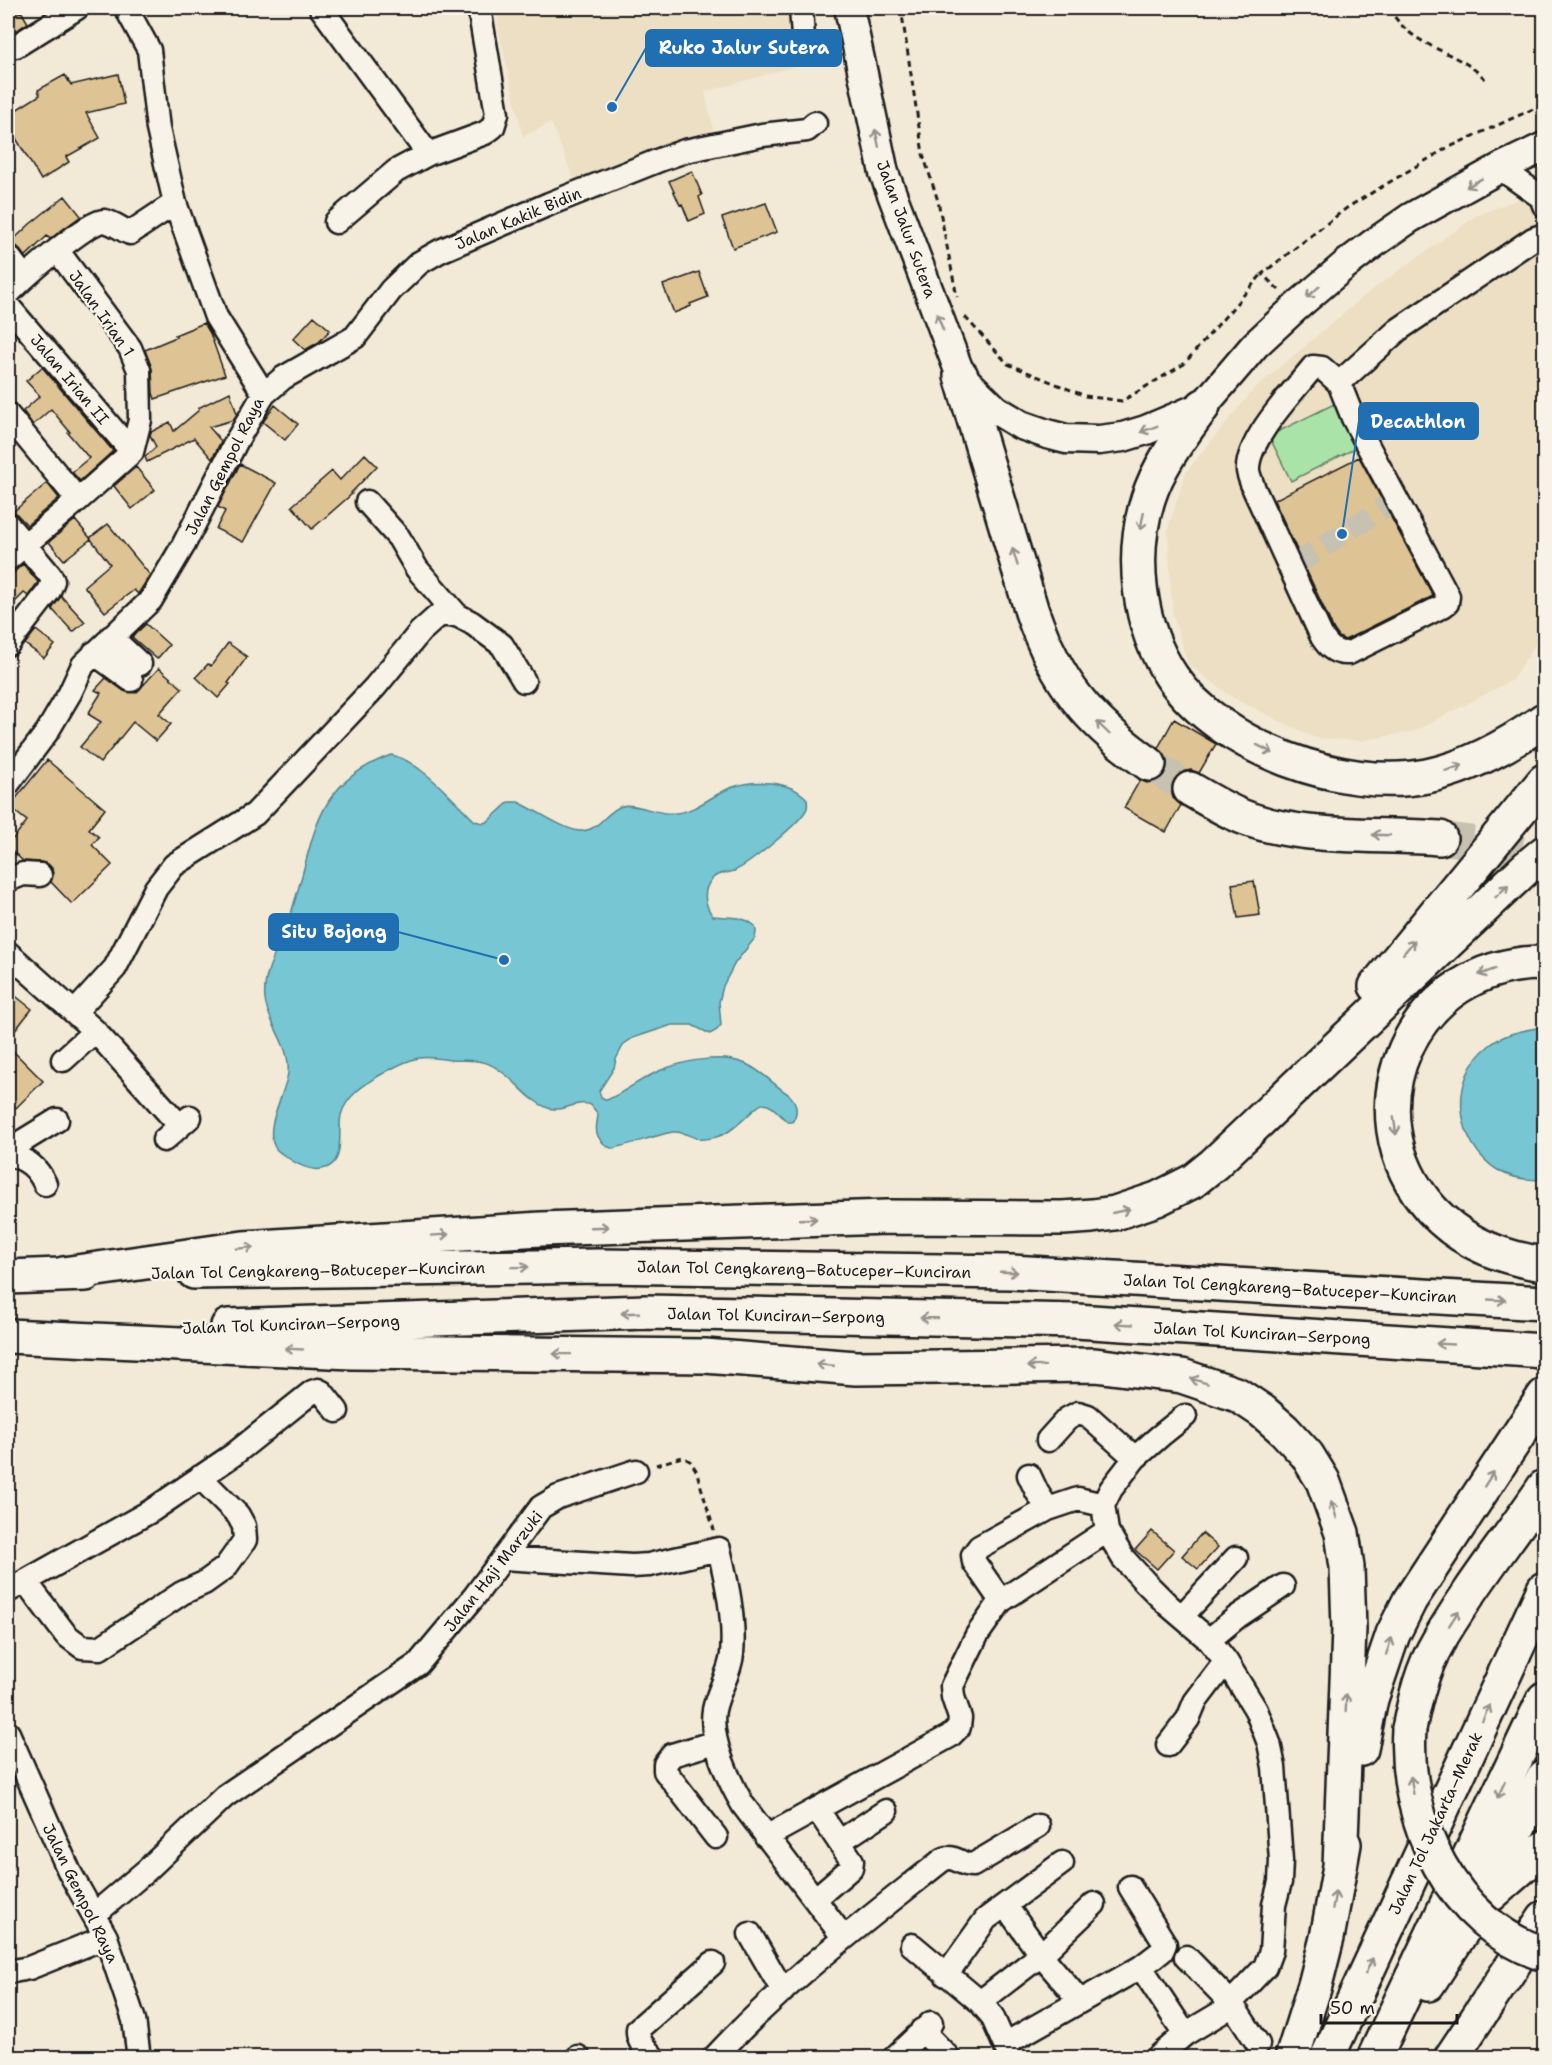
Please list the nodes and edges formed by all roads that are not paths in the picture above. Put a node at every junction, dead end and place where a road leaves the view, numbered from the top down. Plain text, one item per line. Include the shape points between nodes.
1 (77, 8) edge
2 (126, 8) edge
3 (321, 8) edge
4 (479, 8) edge
5 (801, 8) edge
6 (849, 8) edge
7 (16, 46) dead end
8 (804, 51) dead end
9 (815, 123) dead end
10 (1545, 147) edge
11 (428, 154) junction
12 (1500, 168) junction
13 (175, 203) junction
14 (1545, 205) edge
15 (1545, 219) edge
16 (336, 222) dead end
17 (1539, 237) edge
18 (57, 250) junction
19 (8, 256) edge
20 (24, 277) junction
21 (8, 294) edge
22 (8, 306) edge
23 (961, 376) junction
24 (1339, 384) junction
25 (264, 394) junction
26 (1203, 405) junction
27 (8, 415) edge
28 (132, 452) junction
29 (78, 501) junction
30 (367, 502) dead end
31 (8, 525) edge
32 (16, 552) edge
33 (457, 615) junction
34 (111, 637) junction
35 (8, 644) edge
36 (94, 653) junction
37 (524, 681) dead end
38 (1545, 720) edge
39 (1149, 764) tunnel mouth
40 (1545, 781) edge
41 (8, 784) edge
42 (1190, 789) tunnel mouth
43 (1440, 838) tunnel mouth
44 (1545, 853) edge
45 (40, 875) dead end
46 (8, 880) edge
47 (8, 953) edge
48 (1545, 963) edge
49 (75, 1012) junction
50 (95, 1031) junction
51 (63, 1060) dead end
52 (1277, 1105) junction
53 (57, 1120) dead end
54 (178, 1127) dead end
55 (8, 1147) edge
56 (8, 1155) edge
57 (45, 1184) dead end
58 (1545, 1264) edge
59 (63, 1274) junction
60 (13, 1277) edge
61 (1542, 1303) edge
62 (8, 1335) edge
63 (1542, 1354) edge
64 (1545, 1396) edge
65 (337, 1412) dead end
66 (1185, 1416) dead end
67 (1048, 1440) dead end
68 (1135, 1458) junction
69 (636, 1471) road end
70 (1029, 1475) dead end
71 (200, 1478) junction
72 (1545, 1487) edge
73 (1102, 1505) junction
74 (1048, 1509) junction
75 (1107, 1531) junction
76 (503, 1558) junction
77 (1236, 1558) dead end
78 (16, 1586) edge
79 (1283, 1586) dead end
80 (1545, 1589) edge
81 (1001, 1601) junction
82 (1182, 1616) junction
83 (1209, 1640) junction
84 (1226, 1661) junction
85 (1545, 1699) edge
86 (8, 1733) edge
87 (716, 1742) junction
88 (1168, 1744) dead end
89 (1545, 1777) edge
90 (817, 1809) junction
91 (886, 1811) dead end
92 (1038, 1826) dead end
93 (716, 1837) dead end
94 (766, 1837) junction
95 (839, 1842) junction
96 (1545, 1848) edge
97 (1062, 1863) dead end
98 (1340, 1867) junction
99 (1130, 1887) dead end
100 (815, 1899) junction
101 (1094, 1904) dead end
102 (1005, 1905) junction
103 (1479, 1905) junction
104 (94, 1914) junction
105 (1545, 1918) edge
106 (750, 1934) dead end
107 (106, 1937) junction
108 (844, 1938) junction
109 (912, 1946) dead end
110 (1041, 1954) junction
111 (1545, 1954) edge
112 (1186, 1957) dead end
113 (713, 1963) dead end
114 (1141, 1967) junction
115 (8, 1972) edge
116 (946, 1975) junction
117 (783, 1991) junction
118 (1080, 2001) junction
119 (980, 2002) junction
120 (1232, 2004) junction
121 (1185, 2034) junction
122 (1258, 2044) dead end
123 (1007, 2051) edge
124 (139, 2058) edge
125 (654, 2058) edge
126 (714, 2058) edge
127 (894, 2058) edge
128 (949, 2058) edge
129 (1157, 2058) edge
130 (1292, 2058) edge
131 (1327, 2058) edge
132 (1374, 2058) edge
133 (1381, 2058) edge
134 (1450, 2058) edge

1 - 7 street
2 - 13 street, Jalan Gempol Raya via 149,50 158,129
3 - 11 street
4 - 11 street via 497,114 495,123 485,133
5 - 8 street
23 -> 6 main road, Jalan Jalur Sutera via 884,173
9 - 25 street, Jalan Kakik Bidin via 807,130 762,135 662,159 440,251 419,263 392,290 355,337 283,378
10 - 12 main road
11 - 16 street via 396,171
12 - 14 street via 1541,197
12 -> 26 main road via 1410,218 1345,265 1255,345
13 - 18 street via 130,232 100,222
13 - 25 street, Jalan Gempol Raya via 216,317
15 - 17 street
17 - 24 street via 1398,330
18 - 20 street
18 - 28 street, Jalan Irian 1 via 130,348 139,370 140,420
19 - 20 street
20 - 21 street
22 - 28 street, Jalan Irian II
26 -> 23 main road via 1124,437 1066,439 1010,419
39 -> 23 highway via 1095,720 1067,686 1047,650
24 - 24 street via 1322,368 1314,368 1266,426 1248,472 1328,646 1349,653 1443,606 1448,596 1392,502
25 - 34 street, Jalan Gempol Raya via 151,600
26 -> 38 highway via 1154,482 1140,531 1137,568 1154,640 1173,677 1197,706 1262,748 1305,766 1343,776 1384,780 1426,776 1470,763
27 - 29 street
28 - 29 street
29 - 32 street
30 - 33 street
31 - 32 street
32 - 35 street via 53,581
33 - 37 street via 502,645
33 - 49 street via 439,615 420,632 375,687 255,814 174,865 156,888 115,968
34 - 36 street, Jalan Gempol Raya
34 - 36 street via 136,672
36 - 41 street, Jalan Gempol Raya via 83,665 47,732
52 -> 40 highway
43 -> 42 highway via 1274,826 1242,817
52 -> 44 highway
45 - 46 street via 24,874
47 - 49 street
48 -> 58 highway via 1521,963 1483,973 1437,1003 1423,1018 1402,1058 1393,1108 1405,1167 1433,1211 1477,1245
49 - 50 street
50 - 51 street
50 - 54 street
59 -> 52 highway via 243,1248 541,1229 887,1217 1063,1218 1114,1213 1157,1199 1193,1181
53 - 55 street
56 - 57 street via 30,1164
59 - 60 highway
59 -> 61 highway, Jalan Tol Cengkareng–Batuceper–Kunciran via 599,1266 1011,1272
63 -> 62 highway, Jalan Tol Kunciran–Serpong via 1503,1347 1076,1322 646,1312
98 -> 62 highway via 1349,1629 1342,1533 1323,1481 1307,1455 1269,1417 1238,1395 1182,1376 1095,1365 856,1368 705,1356 352,1352
98 -> 64 highway via 1371,1699 1393,1634 1416,1591
65 - 71 street via 318,1389
66 - 68 street
67 - 68 street via 1078,1413 1088,1416
68 - 73 street
69 - 76 street, Jalan Haji Marzuki via 558,1497 541,1508
70 - 74 street
71 - 78 street via 151,1511
71 - 78 street via 238,1515 245,1540 225,1568 100,1648 82,1647
111 -> 72 highway, bridge via 1512,1941 1463,1899 1426,1838 1416,1807 1408,1753 1418,1687 1437,1643
73 - 74 street via 1078,1499
73 - 75 street
74 - 81 street via 979,1547 973,1555
75 - 81 street
75 - 82 street via 1123,1558
76 - 87 street via 632,1566 719,1549 730,1597 732,1652 714,1712
76 - 104 street, Jalan Haji Marzuki via 418,1664 225,1796
77 - 82 street
79 - 83 street
131 -> 80 highway, Jalan Tol Jakarta–Merak
81 - 90 street via 976,1635 952,1686 959,1727 950,1736
82 - 83 street
83 - 84 street
84 - 88 street
84 - 120 street via 1256,1710 1269,1743 1281,1860 1271,1951 1264,1967
85 -> 132 highway
86 - 104 street, Jalan Gempol Raya via 70,1873
87 - 93 street via 672,1755 665,1771
87 - 94 street via 742,1805
89 - 103 highway
90 - 94 street
90 - 95 street
91 - 95 street
92 - 108 street via 973,1865 947,1857
94 - 100 street
95 - 100 street via 852,1861 851,1868
96 - 103 highway
97 - 102 street
130 -> 98 highway via 1322,1957
99 - 114 street via 1164,1944 1162,1951
100 - 108 street
101 - 110 street
102 - 110 street
102 - 116 street via 980,1926
103 - 133 highway
104 - 107 street, Jalan Gempol Raya
105 - 134 highway
106 - 117 street
107 - 115 street via 21,1971
107 - 124 street, Jalan Gempol Raya via 135,2020
108 - 117 street
109 - 116 street
110 - 118 street
110 - 119 street
112 - 120 street
113 - 125 street via 638,2029 642,2044
114 - 118 street
114 - 121 street
116 - 119 street
117 - 126 street
118 - 123 street
119 - 123 street via 992,2016
120 - 121 street
120 - 122 street
121 - 129 street
127 - 128 street via 926,2026

